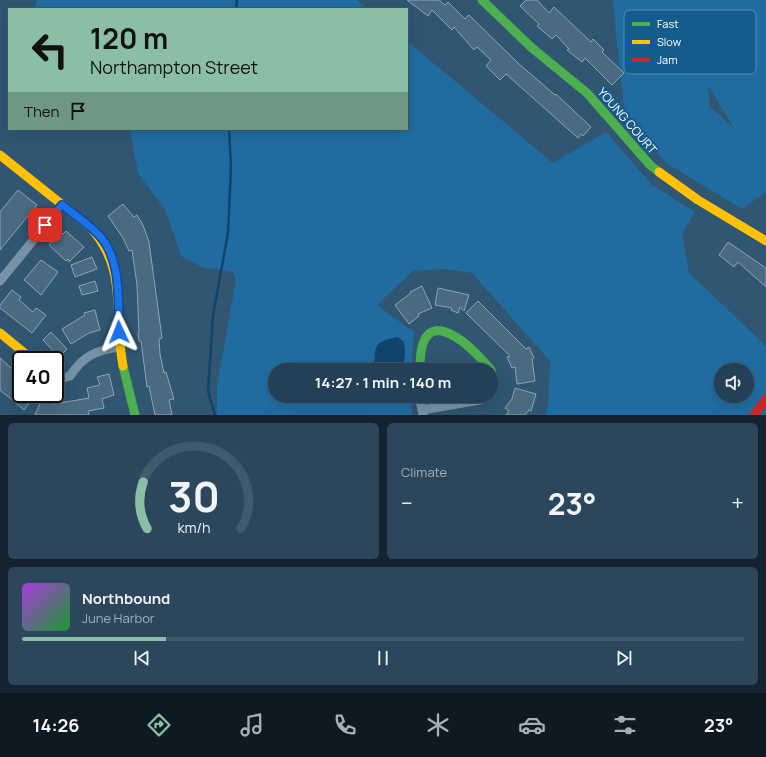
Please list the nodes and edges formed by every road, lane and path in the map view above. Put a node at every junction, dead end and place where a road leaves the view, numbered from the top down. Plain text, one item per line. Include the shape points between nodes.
1 (482, 0) edge
2 (0, 155) edge
3 (62, 205) junction
4 (766, 241) edge
5 (0, 281) edge
6 (0, 333) edge
7 (120, 347) junction
8 (22, 351) edge
9 (420, 363) edge
10 (483, 363) edge
11 (64, 378) edge
12 (766, 399) edge
13 (466, 403) edge
14 (422, 412) edge
15 (135, 415) edge
16 (754, 415) edge

1 - 4 street, YOUNG COURT via 532,48 587,93 650,165 698,200
2 - 3 street
3 - 5 street
3 - 7 street via 99,235 113,260
6 - 8 street
7 - 11 street via 86,357 70,376
7 - 15 street
9 - 10 street via 424,339 433,331 441,331 449,332 456,337
12 - 16 street
13 - 14 street

